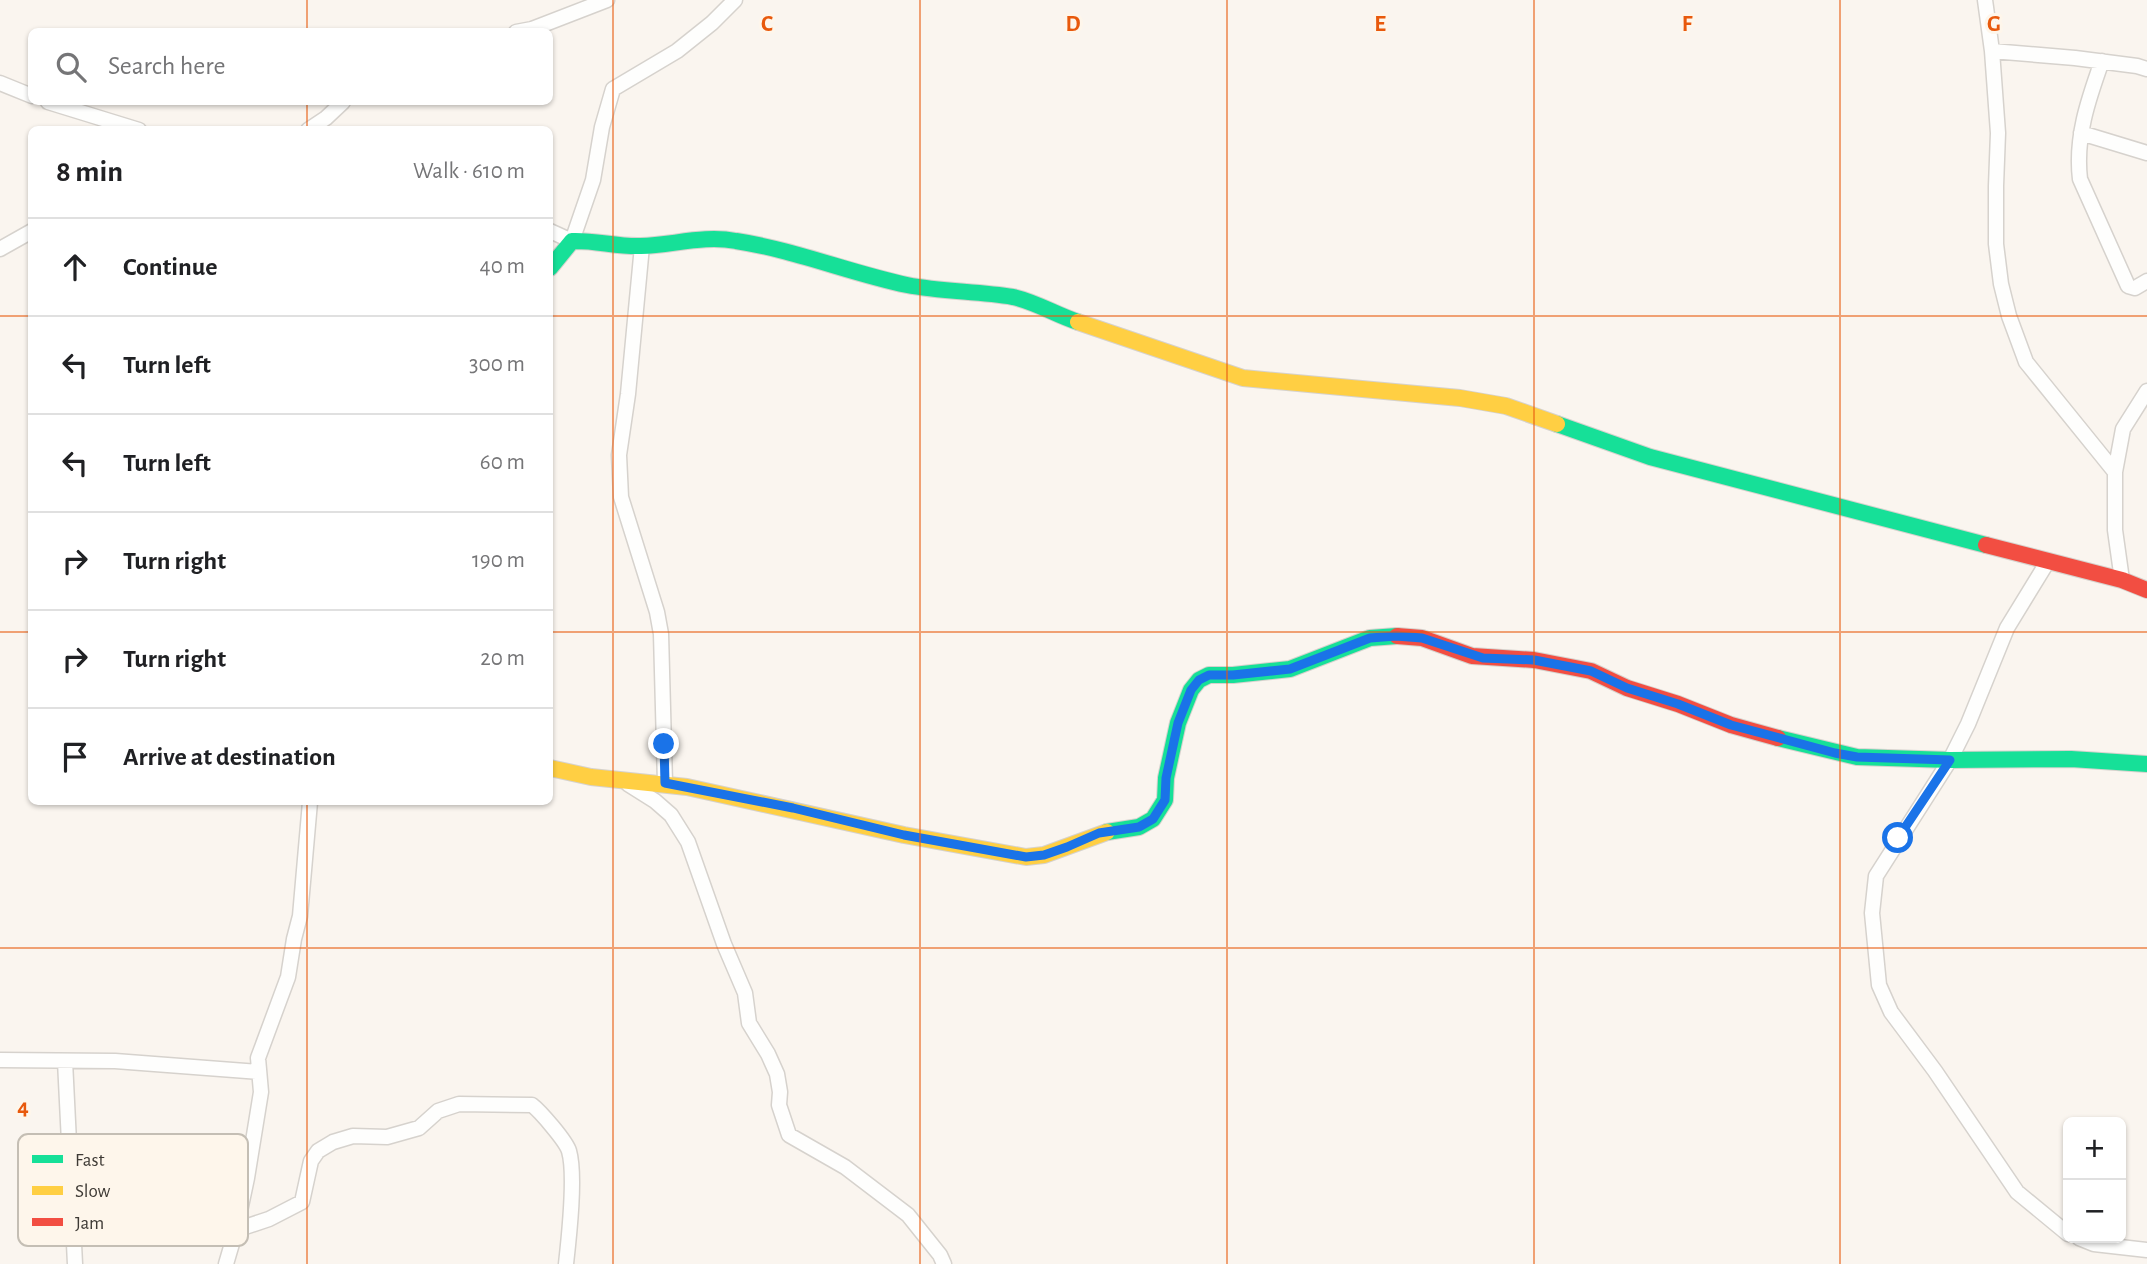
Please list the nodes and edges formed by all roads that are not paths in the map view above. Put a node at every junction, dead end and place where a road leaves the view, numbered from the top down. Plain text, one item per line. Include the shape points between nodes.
1 (607, 0) edge
2 (735, 0) edge
3 (1985, 0) edge
4 (535, 28) edge
5 (1992, 51) junction
6 (2102, 61) junction
7 (2147, 69) edge
8 (0, 83) edge
9 (28, 94) edge
10 (58, 105) edge
11 (340, 105) edge
12 (126, 126) edge
13 (314, 126) edge
14 (2081, 133) junction
15 (2147, 153) edge
16 (553, 232) edge
17 (28, 233) edge
18 (572, 241) junction
19 (642, 246) junction
20 (0, 248) edge
21 (553, 264) edge
22 (2147, 281) edge
23 (2147, 391) edge
24 (2115, 472) junction
25 (2048, 562) junction
26 (2122, 580) junction
27 (2147, 590) edge
28 (1950, 760) junction
29 (2147, 764) edge
30 (553, 769) edge
31 (624, 781) junction
32 (665, 783) junction
33 (310, 805) edge
34 (0, 1060) edge
35 (65, 1061) junction
36 (259, 1072) junction
37 (69, 1134) edge
38 (248, 1163) edge
39 (248, 1226) edge
40 (2063, 1230) edge
41 (2092, 1243) edge
42 (74, 1246) edge
43 (231, 1246) edge
44 (2147, 1250) edge
45 (75, 1264) edge
46 (226, 1264) edge
47 (566, 1264) edge
48 (944, 1264) edge

1 - 4 street
2 - 18 street via 677,51 613,89 593,180
3 - 5 street
5 - 6 street
5 - 24 street via 1998,133 1996,244 2009,316 2026,362
6 - 7 street
6 - 14 street
8 - 9 street
10 - 12 street
11 - 13 street
14 - 15 street
14 - 22 street via 2080,179 2099,224 2128,286 2135,288
16 - 18 street
17 - 20 street
18 - 19 street
18 - 21 street
19 - 25 street via 691,239 761,245 907,285 1032,302 1066,318 1243,378 1506,406 1650,457
19 - 32 street via 619,455 621,497 661,635
23 - 24 street via 2123,429
24 - 26 street via 2115,530
25 - 26 street
25 - 28 street via 2007,628
26 - 27 street
28 - 29 street
28 - 32 street via 1835,753 1731,725 1591,671 1534,660 1483,658 1422,638 1396,636 1370,638 1290,669 1209,675 1199,680 1178,723 1165,800 1153,819 1139,827 1099,833 1044,855 1026,857 904,835
28 - 40 street via 1876,876 1872,913 1879,985 1891,1012 2017,1192
30 - 31 street
31 - 32 street
31 - 48 street via 671,815 688,842 745,993 749,1023 777,1074 779,1105 789,1135 845,1167 908,1215
33 - 36 street via 288,977 258,1058
34 - 35 street
35 - 36 street
35 - 37 street
36 - 38 street via 261,1091
39 - 47 street via 302,1202 311,1161 333,1142 353,1136 387,1137 419,1128 438,1111 459,1104 532,1105 570,1152
41 - 44 street
42 - 45 street
43 - 46 street

